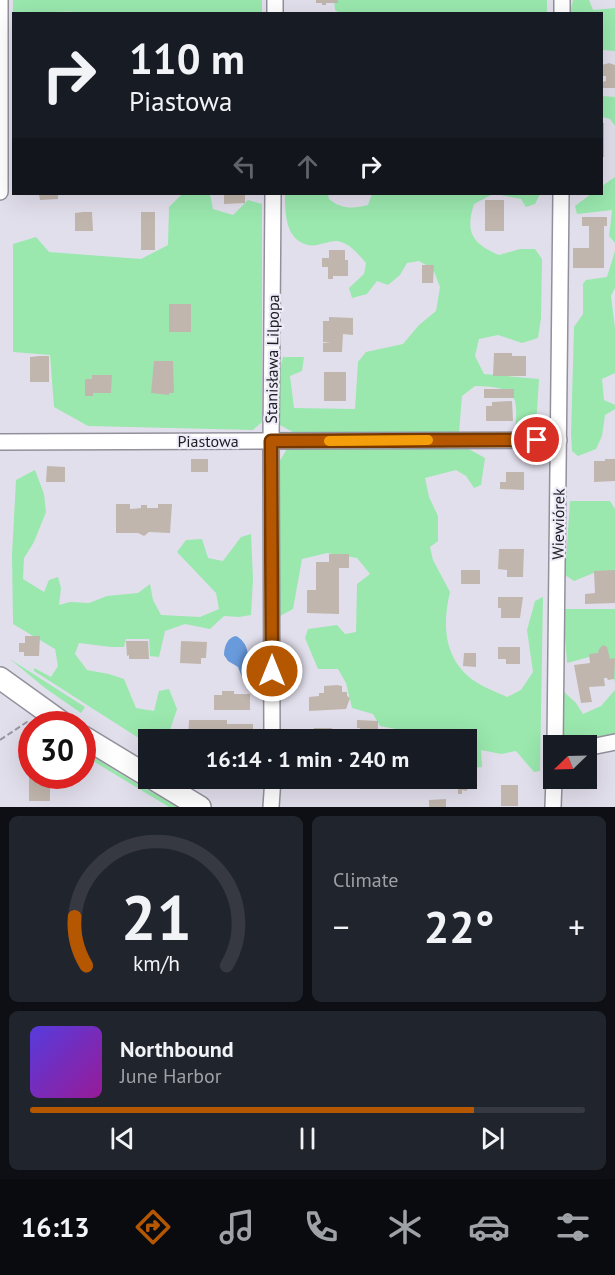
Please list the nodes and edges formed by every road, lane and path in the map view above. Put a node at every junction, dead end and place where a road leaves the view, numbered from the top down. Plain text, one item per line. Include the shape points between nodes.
1 (0, 0) edge
2 (0, 131) edge
3 (0, 192) edge
4 (273, 195) edge
5 (561, 195) edge
6 (559, 440) junction
7 (271, 441) junction
8 (0, 442) edge
9 (0, 678) edge
10 (46, 711) edge
11 (18, 728) edge
12 (272, 729) edge
13 (555, 735) edge
14 (0, 740) edge
15 (615, 742) edge
16 (96, 744) edge
17 (597, 746) edge
18 (138, 770) edge
19 (170, 789) edge
20 (272, 789) edge
21 (554, 789) edge
22 (200, 807) edge
23 (271, 807) edge
24 (554, 807) edge

1 - 2 street
2 - 3 street
4 - 7 street, Stanisława Lilpopa
5 - 6 street, Wiewiórek
6 - 7 street, Piastowa
6 - 13 street, Wiewiórek
7 - 8 street, Piastowa
7 - 12 street, Stanisława Lilpopa
9 - 10 main road
11 - 14 path
15 - 17 street
16 - 18 main road
19 - 22 main road
20 - 23 street
21 - 24 street

